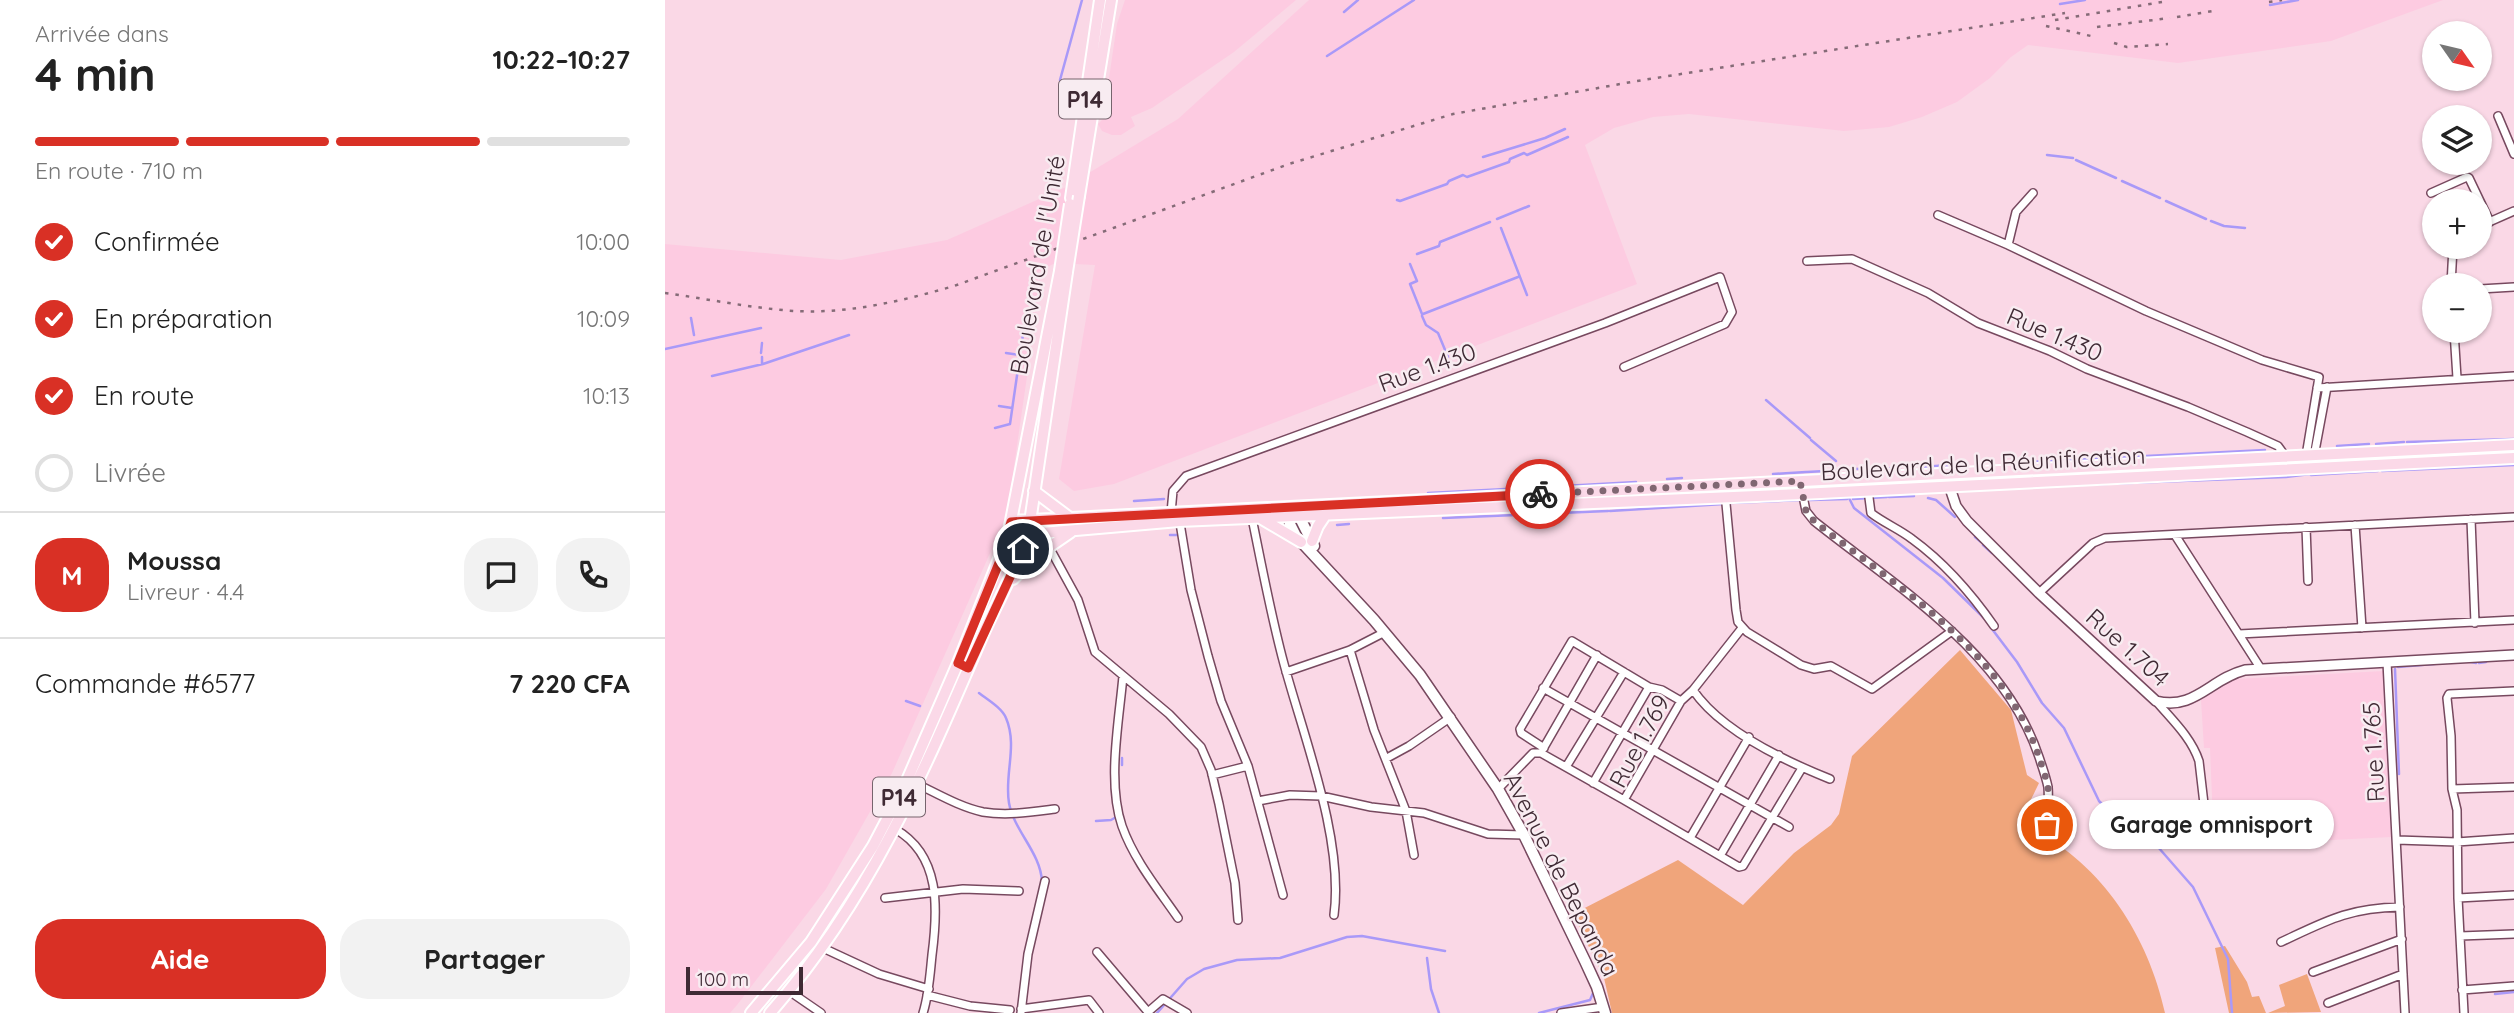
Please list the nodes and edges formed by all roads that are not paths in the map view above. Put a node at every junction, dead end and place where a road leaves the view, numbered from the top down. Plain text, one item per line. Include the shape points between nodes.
1 (1100, 0) edge
2 (1111, 0) edge
3 (2498, 116) dead end
4 (2514, 154) edge
5 (2440, 189) edge
6 (2474, 189) edge
7 (2033, 193) dead end
8 (1075, 197) junction
9 (2514, 211) edge
10 (1938, 215) dead end
11 (2492, 221) edge
12 (2008, 245) junction
13 (1807, 261) dead end
14 (1064, 272) junction
15 (2514, 287) edge
16 (2492, 288) edge
17 (2455, 343) edge
18 (1624, 367) dead end
19 (2514, 376) edge
20 (2457, 378) junction
21 (2327, 387) junction
22 (2317, 388) junction
23 (2514, 445) edge
24 (2286, 457) junction
25 (2514, 458) edge
26 (2309, 462) junction
27 (1948, 473) junction
28 (1800, 481) junction
29 (1949, 485) junction
30 (1868, 490) junction
31 (1034, 491) junction
32 (1725, 491) junction
33 (1801, 494) junction
34 (1292, 511) junction
35 (1326, 514) junction
36 (1176, 516) junction
37 (2514, 517) edge
38 (1070, 518) junction
39 (1256, 518) junction
40 (2471, 519) junction
41 (1011, 522) junction
42 (1030, 522) junction
43 (2355, 525) junction
44 (2306, 527) junction
45 (1076, 529) junction
46 (1027, 535) junction
47 (2175, 535) junction
48 (1008, 536) junction
49 (1307, 542) junction
50 (1049, 547) junction
51 (2308, 582) dead end
52 (1002, 590) junction
53 (2039, 593) junction
54 (2514, 620) edge
55 (2475, 622) junction
56 (1994, 626) dead end
57 (1742, 628) junction
58 (2362, 628) junction
59 (1952, 631) junction
60 (1385, 632) junction
61 (2239, 634) junction
62 (1350, 650) junction
63 (1597, 655) junction
64 (2514, 655) edge
65 (2388, 662) junction
66 (963, 666) junction
67 (2261, 668) junction
68 (1624, 671) junction
69 (1286, 672) junction
70 (1123, 676) junction
71 (1649, 687) junction
72 (1543, 688) junction
73 (1693, 690) junction
74 (2514, 691) edge
75 (1681, 701) junction
76 (2156, 701) junction
77 (1568, 702) junction
78 (1451, 718) junction
79 (1596, 718) junction
80 (1622, 732) junction
81 (1749, 737) junction
82 (1653, 749) junction
83 (1542, 750) junction
84 (1779, 755) junction
85 (1387, 758) junction
86 (1248, 766) junction
87 (1566, 767) junction
88 (1803, 768) junction
89 (1212, 775) junction
90 (1830, 779) dead end
91 (1593, 783) junction
92 (917, 784) junction
93 (1720, 787) junction
94 (2514, 787) edge
95 (1498, 789) junction
96 (2452, 789) junction
97 (1321, 796) junction
98 (1624, 800) junction
99 (1258, 802) junction
100 (1749, 804) junction
101 (1055, 810) dead end
102 (1406, 811) junction
103 (1773, 818) junction
104 (2206, 821) dead end
105 (2047, 825) dead end
106 (1789, 827) dead end
107 (895, 829) junction
108 (1524, 835) junction
109 (1690, 838) junction
110 (2514, 838) edge
111 (2397, 840) junction
112 (2457, 842) junction
113 (1414, 855) dead end
114 (1720, 856) junction
115 (1045, 881) dead end
116 (1019, 891) dead end
117 (936, 892) junction
118 (1283, 895) dead end
119 (2514, 895) edge
120 (885, 898) dead end
121 (2458, 898) junction
122 (2400, 907) junction
123 (1334, 915) dead end
124 (1178, 918) dead end
125 (1238, 920) dead end
126 (2514, 934) edge
127 (2460, 936) junction
128 (2402, 939) junction
129 (2281, 942) dead end
130 (823, 948) junction
131 (1097, 951) dead end
132 (2312, 972) dead end
133 (2403, 974) junction
134 (2514, 986) edge
135 (2462, 990) junction
136 (789, 991) junction
137 (928, 992) junction
138 (2327, 1003) dead end
139 (1010, 1010) dead end
140 (1604, 1010) edge
141 (1021, 1011) edge
142 (751, 1013) edge
143 (770, 1013) edge
144 (821, 1013) edge
145 (923, 1013) edge
146 (1099, 1013) edge
147 (1148, 1013) edge
148 (1187, 1013) edge
149 (1561, 1013) edge
150 (2405, 1013) edge
151 (2463, 1013) edge

1 - 8 main road, Boulevard de l'Unité / P14
2 - 8 main road, Boulevard de l'Unité / P14
3 - 4 street
5 - 6 street via 2467,177
7 - 12 street via 2016,212
8 - 14 main road, Boulevard de l'Unité / P14, bridge
9 - 11 street
10 - 12 street
12 - 22 street via 2146,312 2262,360 2319,377
13 - 24 street, Rue 1.430 via 1852,259 1928,293 1978,323 2267,441 2280,447
14 - 31 main road, Boulevard de l'Unité / P14
14 - 41 main road, Boulevard de l'Unité / P14
15 - 16 street
17 - 20 street
18 - 36 street, Rue 1.430 via 1725,324 1732,312 1720,276 1605,323 1186,476 1173,491
19 - 20 street
20 - 21 street
21 - 22 street
21 - 26 street
22 - 26 street
23 - 26 main road
24 - 26 main road
24 - 27 main road
25 - 26 main road, Boulevard de la Réunification
26 - 29 main road, Boulevard de la Réunification
27 - 28 main road
27 - 29 street, Rue 1.704
28 - 32 main road
28 - 33 street
29 - 30 main road, Boulevard de la Réunification
29 - 53 street, Rue 1.704 via 1961,514
30 - 33 main road, Boulevard de la Réunification
30 - 56 street via 1871,513 1911,537 1943,565
31 - 38 main road
31 - 42 main road, Boulevard de l'Unité / P14
32 - 33 main road, Boulevard de la Réunification
32 - 34 main road
32 - 35 main road, Boulevard de la Réunification
32 - 57 street
33 - 59 street via 1814,521
34 - 35 main road, Boulevard de la Réunification
34 - 36 main road
34 - 39 main road, Boulevard de la Réunification
34 - 49 main road, Avenue de Bepanda via 1293,530
35 - 49 main road
36 - 38 main road
36 - 39 main road, Boulevard de la Réunification
36 - 45 main road, Boulevard de la Réunification
36 - 86 street via 1221,701
37 - 40 street
38 - 42 main road
39 - 49 main road
39 - 69 street via 1270,610
40 - 43 street
40 - 55 street
41 - 42 main road
41 - 48 main road, Boulevard de l'Unité / P14
42 - 46 main road, Boulevard de l'Unité / P14
43 - 44 street
43 - 58 street
44 - 47 street
44 - 51 street
45 - 46 main road, Boulevard de la Réunification
45 - 50 main road
46 - 48 main road, Boulevard de la Réunification
46 - 52 main road, P14
47 - 53 street via 2099,539
47 - 61 street
48 - 66 main road, P14
49 - 60 main road, Avenue de Bepanda
50 - 52 main road
50 - 70 street via 1086,618 1092,646
52 - 66 main road, P14
53 - 76 street, Rue 1.704
54 - 55 street
55 - 58 street
57 - 59 street via 1807,668 1831,666 1872,689
57 - 73 street, Rue 1.769
58 - 61 street
59 - 105 street via 1990,670 2020,713 2047,786
60 - 62 street
60 - 78 main road, Avenue de Bepanda
61 - 67 street
62 - 69 street
62 - 85 street
63 - 68 street
63 - 72 street via 1570,643
63 - 77 street
64 - 65 street, Rue 1.704
65 - 67 street, Rue 1.704
65 - 111 street, Rue 1.765
66 - 92 main road, P14
66 - 142 main road, P14 via 873,846 811,942
67 - 76 street, Rue 1.704 via 2231,673 2188,701 2171,705
68 - 71 street
68 - 79 street
69 - 97 street
70 - 89 street via 1195,740
70 - 124 street via 1116,773 1119,815 1136,858
71 - 75 street
71 - 80 street
72 - 77 street
72 - 83 street via 1520,731
73 - 75 street, Rue 1.769
73 - 81 street via 1705,707
74 - 96 street via 2449,694
75 - 82 street, Rue 1.769
76 - 104 street via 2196,752
77 - 79 street
77 - 83 street
78 - 85 street
78 - 95 main road, Avenue de Bepanda
79 - 80 street
79 - 87 street
80 - 82 street
80 - 91 street
81 - 84 street
81 - 93 street
82 - 93 street
82 - 98 street, Rue 1.769
83 - 87 street
83 - 95 street via 1533,753
84 - 88 street
84 - 100 street
85 - 102 street
86 - 89 street
86 - 99 street
87 - 91 street
88 - 90 street
88 - 103 street
89 - 125 street
91 - 98 street
92 - 101 street via 985,812
92 - 107 main road, P14
93 - 100 street
93 - 109 street
94 - 96 street
95 - 108 main road, Avenue de Bepanda
96 - 112 street
97 - 99 street via 1290,795
97 - 102 street
97 - 123 street via 1337,884
98 - 109 street, Rue 1.769
99 - 118 street
100 - 103 street
100 - 114 street
102 - 108 street via 1488,834
102 - 113 street
103 - 106 street
103 - 114 street, Rue 1.769 via 1743,866
107 - 117 street via 917,846
107 - 130 main road, P14
108 - 140 main road, Avenue de Bepanda
109 - 114 street, Rue 1.769
110 - 112 street
111 - 112 street
111 - 122 street, Rue 1.765
112 - 121 street
115 - 141 street
116 - 117 street
117 - 120 street
117 - 137 street
119 - 121 street
121 - 127 street
122 - 128 street, Rue 1.765
122 - 129 street via 2341,914
126 - 127 street
127 - 135 street
128 - 132 street
128 - 133 street, Rue 1.765
130 - 136 main road, P14
130 - 137 street
131 - 147 street
133 - 138 street
133 - 150 street, Rue 1.765
134 - 135 street
135 - 151 street
136 - 143 main road, P14
136 - 144 street
137 - 139 street via 970,1006
137 - 145 street
140 - 149 street
141 - 146 street via 1089,1000
147 - 148 street via 1163,999

